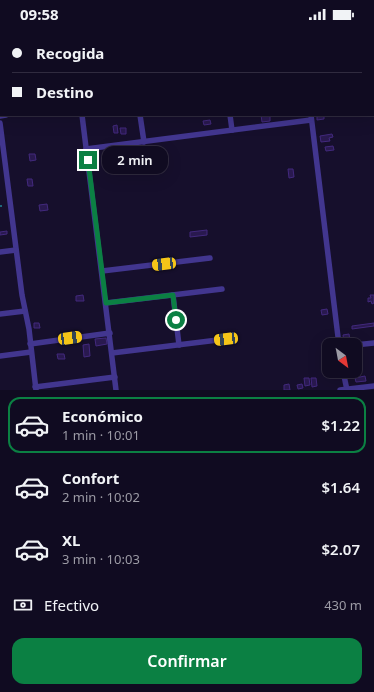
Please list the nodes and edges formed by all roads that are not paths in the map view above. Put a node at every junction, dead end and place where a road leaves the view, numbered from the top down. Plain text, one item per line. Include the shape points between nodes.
1 (82, 116) edge
2 (140, 116) edge
3 (230, 116) edge
4 (311, 118) edge
5 (0, 123) edge
6 (232, 130) junction
7 (144, 142) junction
8 (86, 149) junction
9 (3, 164) edge
10 (16, 250) junction
11 (0, 252) edge
12 (210, 258) dead end
13 (102, 271) junction
14 (222, 289) dead end
15 (173, 295) junction
16 (106, 303) junction
17 (25, 311) junction
18 (0, 314) edge
19 (110, 333) junction
20 (338, 338) edge
21 (226, 339) dead end
22 (374, 343) edge
23 (30, 344) junction
24 (362, 344) edge
25 (179, 345) junction
26 (31, 352) junction
27 (112, 353) junction
28 (0, 356) edge
29 (115, 377) junction
30 (343, 378) edge
31 (374, 386) edge
32 (36, 388) edge
33 (116, 390) edge
34 (344, 390) edge

1 - 8 street
2 - 7 street
3 - 6 street
4 - 6 street
4 - 20 street
5 - 9 street
6 - 7 street
7 - 8 street
8 - 13 street
9 - 10 street
10 - 11 street
10 - 17 street
12 - 13 street
13 - 16 street
14 - 15 street
15 - 16 street
15 - 25 street
16 - 19 street
17 - 18 street
17 - 23 street
19 - 23 street
19 - 27 street
21 - 25 street
22 - 24 street
23 - 26 street
25 - 27 street
26 - 28 street
26 - 32 street
27 - 29 street
29 - 32 street
29 - 33 street
30 - 34 street
31 - 34 street

